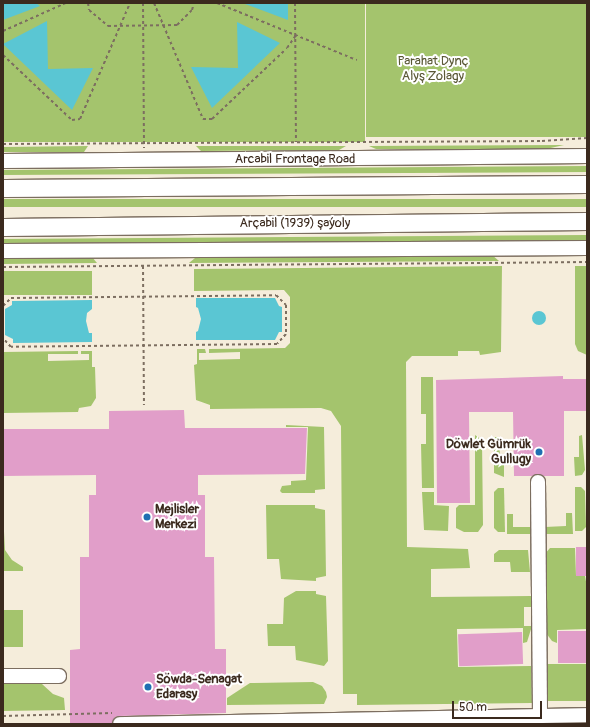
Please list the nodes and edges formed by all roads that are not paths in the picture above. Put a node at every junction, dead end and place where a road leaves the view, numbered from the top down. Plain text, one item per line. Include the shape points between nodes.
1 (587, 156) edge
2 (3, 161) edge
3 (587, 184) edge
4 (3, 188) edge
5 (587, 220) edge
6 (3, 226) edge
7 (587, 248) edge
8 (3, 251) edge
9 (538, 482) dead end
10 (3, 676) edge
11 (59, 676) dead end
12 (587, 715) edge
13 (540, 716) junction
14 (120, 724) edge

1 - 2 street, Arcabil Frontage Road
3 - 4 main road
5 - 6 main road, Arçabil (1939) şaýoly
7 - 8 street
9 - 13 street
10 - 11 street
12 - 13 street
13 - 14 street

